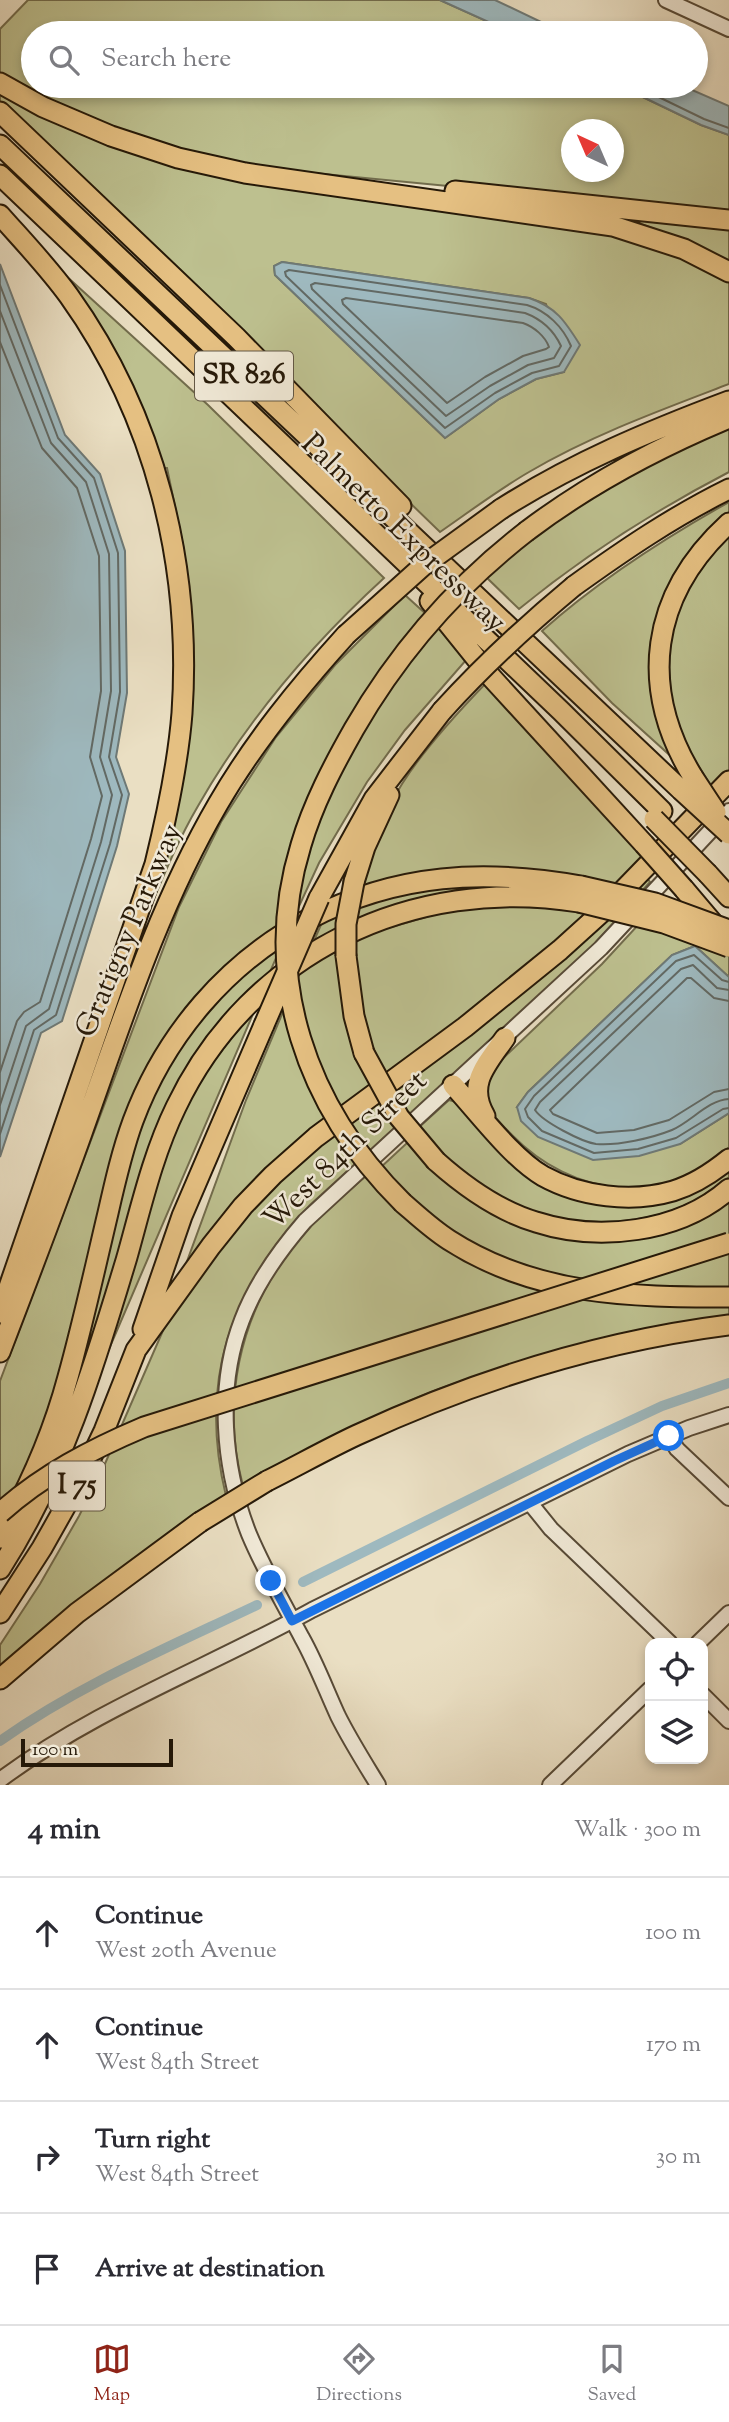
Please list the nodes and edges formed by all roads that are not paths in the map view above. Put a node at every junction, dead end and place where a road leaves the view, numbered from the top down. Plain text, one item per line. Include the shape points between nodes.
1 (666, 0) edge
2 (729, 29) edge
3 (0, 83) edge
4 (21, 95) edge
5 (27, 98) edge
6 (0, 112) edge
7 (0, 145) edge
8 (0, 175) edge
9 (318, 183) junction
10 (0, 191) edge
11 (0, 215) edge
12 (729, 220) edge
13 (729, 272) edge
14 (729, 401) edge
15 (729, 418) edge
16 (729, 489) edge
17 (729, 523) edge
18 (430, 601) junction
19 (488, 607) junction
20 (407, 755) junction
21 (729, 781) edge
22 (687, 784) junction
23 (729, 811) edge
24 (658, 815) junction
25 (729, 832) edge
26 (712, 870) junction
27 (729, 880) edge
28 (580, 894) junction
29 (729, 897) edge
30 (729, 930) edge
31 (729, 941) edge
32 (729, 947) edge
33 (505, 1038) junction
34 (453, 1085) junction
35 (490, 1126) junction
36 (729, 1159) edge
37 (729, 1189) edge
38 (729, 1243) edge
39 (729, 1297) edge
40 (0, 1313) edge
41 (729, 1325) edge
42 (136, 1350) junction
43 (0, 1352) edge
44 (729, 1415) edge
45 (669, 1436) junction
46 (729, 1498) edge
47 (530, 1503) junction
48 (0, 1513) edge
49 (0, 1538) edge
50 (0, 1569) edge
51 (0, 1613) edge
52 (729, 1613) edge
53 (292, 1621) junction
54 (665, 1638) edge
55 (703, 1638) edge
56 (0, 1679) edge
57 (645, 1694) edge
58 (708, 1700) edge
59 (729, 1721) edge
60 (0, 1780) edge
61 (378, 1785) edge
62 (550, 1785) edge

1 - 2 street
3 - 4 highway
5 - 9 highway via 111,136 178,159
6 - 19 highway via 236,337 467,570
7 - 19 highway, Palmetto Expressway / SR 826
8 - 24 highway via 551,702
9 - 12 highway via 455,191
9 - 13 highway via 613,226 676,245
10 - 18 highway, Palmetto Expressway / SR 826
11 - 40 highway via 69,296 129,401 167,511 183,636 182,713 155,864
14 - 43 highway, Gratigny Parkway, bridge via 593,457 501,509 424,565 346,635 261,737 218,803 150,943
15 - 39 highway, bridge via 628,466 569,501 485,565 413,641 360,718 326,780 305,834 289,908 288,975 299,1034 326,1103 383,1183 449,1240 491,1263 598,1293
16 - 20 highway, bridge via 631,544 574,586 522,630 442,711
17 - 22 highway via 705,546 682,579 660,643 664,712
18 - 24 highway, Palmetto Expressway / SR 826
18 - 31 highway, bridge via 492,678
19 - 22 highway, Palmetto Expressway / SR 826
20 - 37 highway, bridge via 365,847 346,924 354,1016 364,1053 399,1117 436,1161 474,1191 535,1222 570,1230 611,1232 649,1227 690,1215
20 - 42 highway, bridge via 374,799 319,898 182,1216
21 - 42 highway via 602,912 540,968 335,1122 273,1175 211,1246
22 - 25 highway, bridge
23 - 33 street, West 84th Street via 601,948
24 - 26 highway, Palmetto Expressway / SR 826, bridge
26 - 27 highway
26 - 29 highway, Palmetto Expressway / SR 826
28 - 30 highway, bridge via 655,903
28 - 32 highway, bridge
28 - 49 highway via 526,878 465,876 390,887 342,903 289,931 245,962 210,995 166,1053 133,1121 62,1399 39,1460
28 - 50 highway via 443,902 359,928 305,958 227,1028 192,1077 165,1131 78,1414 35,1509
33 - 34 street, West 84th Street
33 - 35 highway via 478,1080 479,1105
34 - 35 highway
34 - 53 street, West 84th Street via 305,1221 279,1251 242,1320 226,1405 230,1471 251,1537
35 - 36 highway via 542,1175 602,1195 638,1197 674,1191
38 - 48 highway, bridge via 144,1427 42,1479
41 - 56 highway, bridge via 619,1345 544,1365 357,1435 200,1522 77,1613
42 - 51 highway, I 75 via 82,1477
44 - 45 street
45 - 46 street
45 - 47 street
47 - 53 street
47 - 54 street via 551,1529
52 - 55 street
53 - 60 street via 82,1727
53 - 61 street, West 84th Street
57 - 62 street
58 - 59 street

